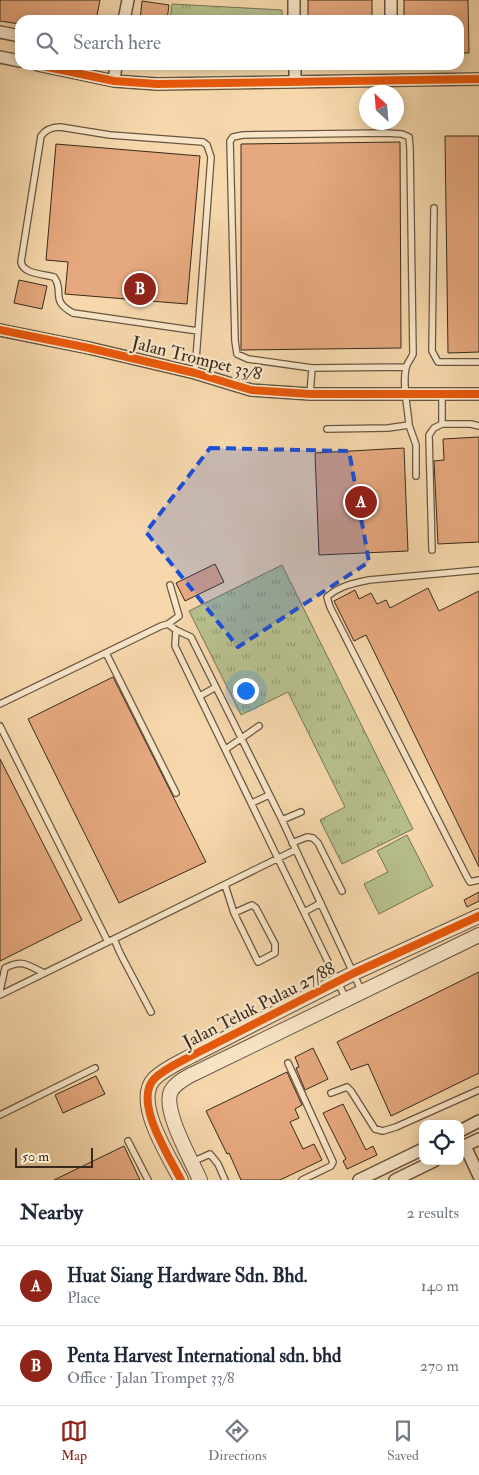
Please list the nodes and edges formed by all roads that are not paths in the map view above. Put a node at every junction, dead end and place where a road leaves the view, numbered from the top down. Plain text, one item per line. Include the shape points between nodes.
1 (128, 0) edge
2 (294, 0) edge
3 (391, 0) edge
4 (125, 15) edge
5 (294, 15) edge
6 (391, 15) edge
7 (0, 32) edge
8 (15, 35) edge
9 (0, 57) edge
10 (15, 60) edge
11 (62, 70) edge
12 (115, 70) edge
13 (295, 70) edge
14 (479, 79) edge
15 (114, 81) junction
16 (294, 81) junction
17 (434, 208) dead end
18 (0, 330) edge
19 (198, 331) junction
20 (479, 362) edge
21 (406, 367) junction
22 (312, 368) junction
23 (195, 373) junction
24 (310, 394) junction
25 (442, 394) junction
26 (479, 394) edge
27 (406, 395) junction
28 (442, 424) junction
29 (409, 425) junction
30 (479, 426) edge
31 (327, 429) dead end
32 (416, 476) dead end
33 (432, 550) dead end
34 (479, 570) edge
35 (170, 585) dead end
36 (168, 624) junction
37 (176, 630) junction
38 (106, 653) junction
39 (216, 687) junction
40 (200, 696) junction
41 (0, 704) edge
42 (0, 726) edge
43 (259, 726) dead end
44 (242, 739) junction
45 (226, 749) junction
46 (176, 793) dead end
47 (269, 795) junction
48 (252, 803) junction
49 (301, 812) dead end
50 (282, 820) junction
51 (292, 843) junction
52 (295, 850) junction
53 (278, 859) junction
54 (479, 880) edge
55 (225, 885) junction
56 (342, 892) dead end
57 (321, 903) junction
58 (304, 912) junction
59 (234, 913) junction
60 (479, 916) edge
61 (479, 935) edge
62 (111, 940) junction
63 (44, 973) junction
64 (354, 973) junction
65 (337, 982) junction
66 (0, 991) edge
67 (362, 992) junction
68 (0, 995) edge
69 (347, 1000) junction
70 (151, 1012) dead end
71 (288, 1063) dead end
72 (95, 1068) dead end
73 (479, 1090) edge
74 (331, 1093) dead end
75 (0, 1115) edge
76 (479, 1121) edge
77 (464, 1128) edge
78 (479, 1139) edge
79 (128, 1141) dead end
80 (464, 1146) edge
81 (464, 1150) edge
82 (419, 1151) edge
83 (192, 1162) junction
84 (426, 1165) edge
85 (479, 1176) edge
86 (148, 1180) edge
87 (181, 1180) edge
88 (200, 1180) edge
89 (225, 1180) edge
90 (302, 1180) edge
91 (359, 1180) edge
92 (395, 1180) edge

1 - 4 street
2 - 5 street
3 - 6 street
7 - 8 street
9 - 10 street
11 - 15 street
12 - 15 street
13 - 16 street
14 - 16 street
15 - 16 street via 157,84
17 - 20 lane via 432,351 438,362
18 - 23 street, Jalan Trompet 33/8
19 - 19 lane via 73,313 60,302 54,277 26,271 22,267 44,132 60,127 208,145 211,157
19 - 23 lane
21 - 22 lane
21 - 22 lane via 413,354 408,138 402,134 386,133 233,137 230,141 237,354 248,359
21 - 27 lane
22 - 24 lane
23 - 24 street, Jalan Trompet 33/8 via 251,390
24 - 27 street, Jalan Trompet 33/8
25 - 26 street, Jalan Trompet 33/8
25 - 27 street, Jalan Trompet 33/8
25 - 28 lane
27 - 29 lane
28 - 30 lane
28 - 33 lane via 429,435
29 - 31 lane
29 - 32 lane via 416,445
34 - 54 lane via 369,580 339,588 328,597 330,607 467,877 470,882
35 - 36 lane via 179,616
36 - 37 lane
36 - 38 lane
37 - 39 lane via 191,637
37 - 40 lane via 175,646
38 - 41 lane
38 - 46 lane
39 - 40 lane
39 - 44 lane
40 - 45 lane
42 - 62 lane
43 - 44 lane
44 - 45 lane
44 - 47 lane
45 - 48 lane
47 - 48 lane
47 - 50 lane
48 - 53 lane
49 - 50 lane
50 - 51 lane
51 - 52 lane
51 - 56 lane via 313,838
52 - 53 lane
52 - 57 lane
53 - 55 lane
53 - 58 lane
55 - 59 lane
55 - 62 lane
57 - 58 lane
57 - 64 lane
58 - 65 lane
59 - 59 lane via 252,905 256,908 275,944 275,953 258,962
60 - 64 street, Jalan Teluk Pulau 27/88
61 - 67 street, Jalan Teluk Pulau 27/88
62 - 63 lane
62 - 70 lane
63 - 66 lane via 16,962 5,968
63 - 68 lane
64 - 65 street, Jalan Teluk Pulau 27/88
64 - 67 lane
65 - 69 lane
65 - 87 street, Jalan Teluk Pulau 27/88 via 191,1056 154,1080 148,1089 149,1113
67 - 69 street, Jalan Teluk Pulau 27/88
69 - 83 street, Jalan Teluk Pulau 27/88 via 178,1083 171,1092 170,1115
71 - 90 lane via 333,1162
72 - 75 lane
73 - 74 lane via 383,1131 375,1129 347,1087
76 - 77 street
78 - 80 street
79 - 86 lane
81 - 85 street
82 - 91 street
83 - 88 street, Jalan Teluk Pulau 27/88
83 - 89 lane via 210,1154
84 - 92 street

